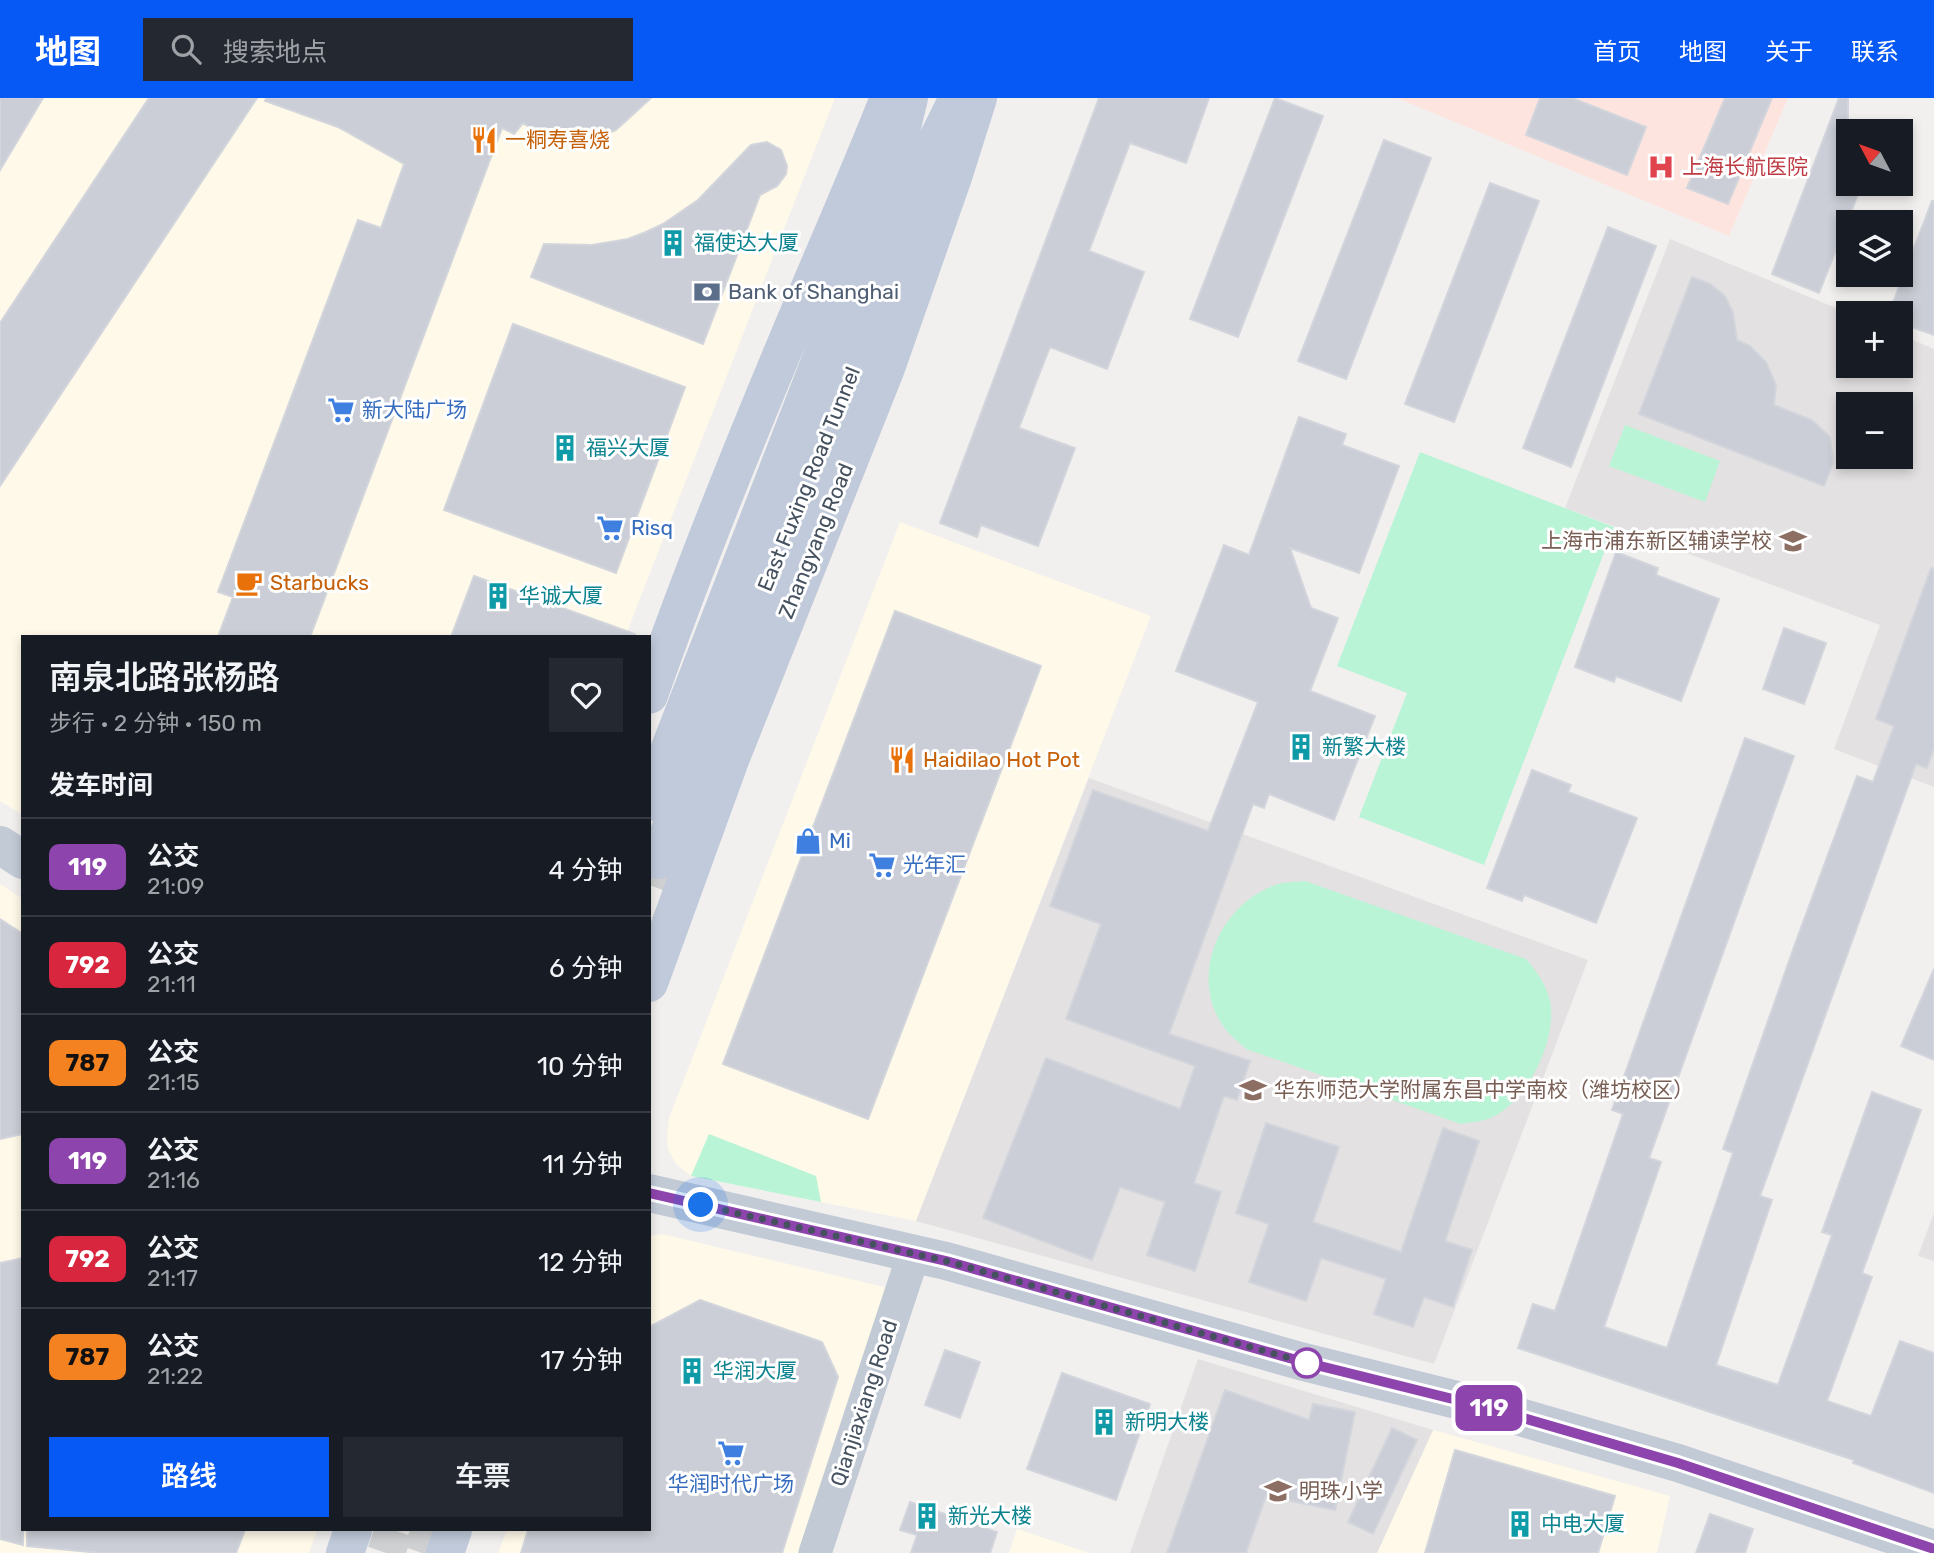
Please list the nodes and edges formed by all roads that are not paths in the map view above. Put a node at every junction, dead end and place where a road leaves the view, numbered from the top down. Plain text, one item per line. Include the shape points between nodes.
1 (889, 98) edge
2 (909, 98) edge
3 (958, 98) edge
4 (978, 98) edge
5 (651, 689) edge
6 (651, 797) edge
7 (0, 845) edge
8 (21, 859) edge
9 (658, 860) tunnel mouth
10 (651, 977) edge
11 (651, 1193) edge
12 (914, 1253) junction
13 (353, 1531) edge
14 (453, 1531) edge
15 (1934, 1549) edge
16 (345, 1553) edge
17 (445, 1553) edge
18 (815, 1553) edge

1 - 5 main road via 783,351
2 - 6 main road, East Fuxing Road Tunnel via 887,189
3 - 9 main road, East Fuxing Road Tunnel via 922,171 853,370
4 - 10 main road, Zhangyang Road via 886,368 730,760
7 - 8 street
11 - 12 street
12 - 15 street via 1653,1455
12 - 18 street, Qianjiaxiang Road
13 - 16 main road
14 - 17 main road

